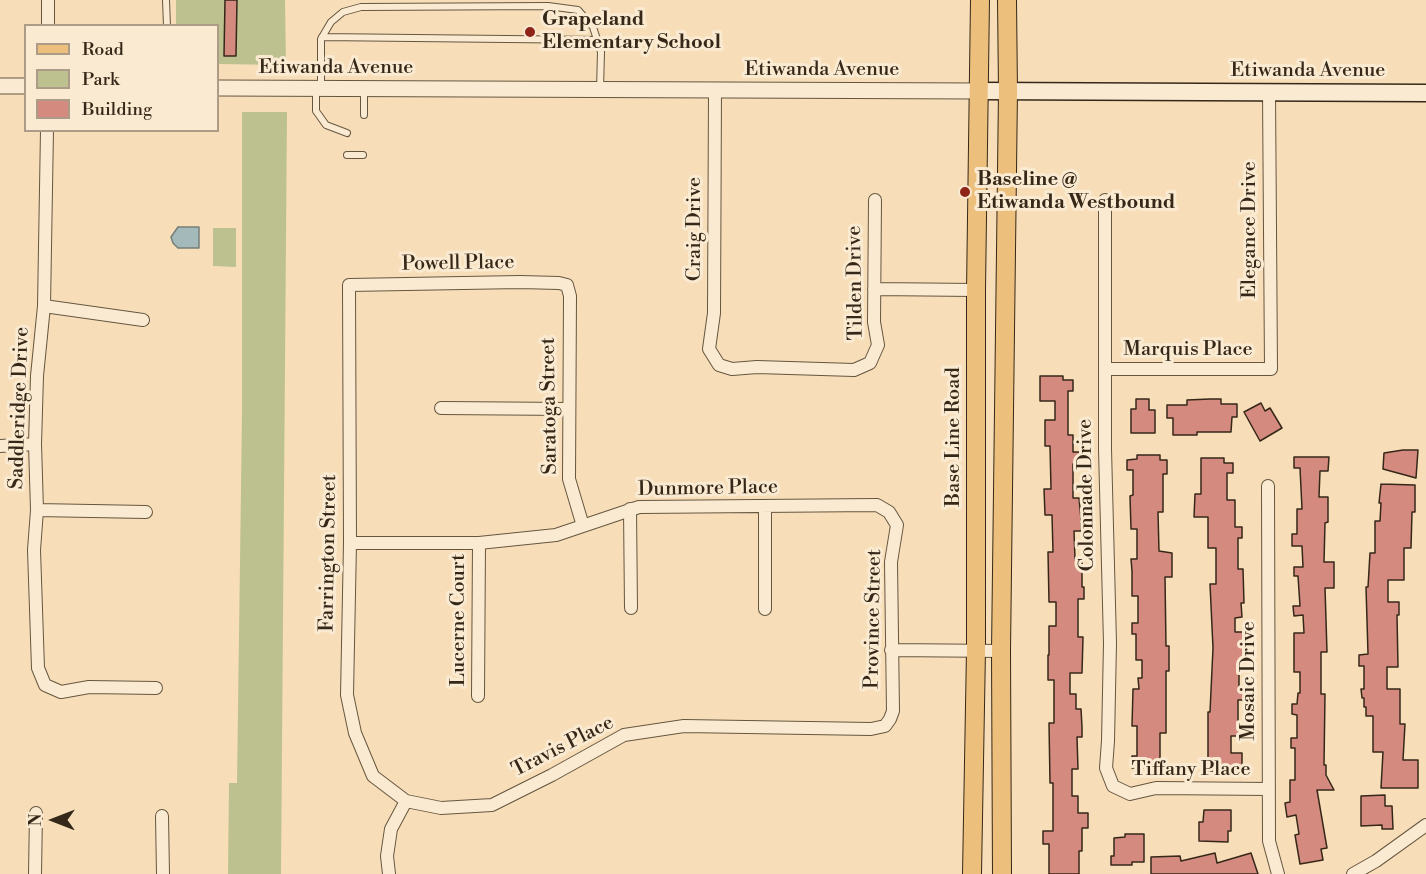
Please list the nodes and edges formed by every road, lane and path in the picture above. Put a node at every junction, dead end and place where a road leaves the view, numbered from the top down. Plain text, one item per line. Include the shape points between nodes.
1 (48, 0) edge
2 (166, 0) edge
3 (980, 0) edge
4 (1007, 0) edge
5 (48, 24) edge
6 (167, 24) edge
7 (322, 37) junction
8 (598, 40) junction
9 (0, 86) edge
10 (24, 86) edge
11 (219, 88) edge
12 (318, 89) junction
13 (364, 89) junction
14 (600, 90) junction
15 (716, 91) junction
16 (979, 91) junction
17 (1008, 91) junction
18 (1269, 91) junction
19 (1426, 93) edge
20 (364, 115) dead end
21 (47, 132) edge
22 (347, 133) dead end
23 (347, 155) dead end
24 (363, 155) dead end
25 (875, 200) dead end
26 (1105, 200) dead end
27 (349, 285) joint
28 (567, 285) joint
29 (874, 289) junction
30 (976, 290) junction
31 (44, 306) junction
32 (143, 320) dead end
33 (870, 363) joint
34 (1105, 369) junction
35 (1271, 369) joint
36 (441, 408) dead end
37 (569, 409) junction
38 (35, 444) junction
39 (0, 446) edge
40 (1268, 486) dead end
41 (765, 507) junction
42 (630, 509) junction
43 (37, 510) junction
44 (146, 512) dead end
45 (890, 512) joint
46 (584, 526) junction
47 (350, 543) junction
48 (479, 543) junction
49 (631, 608) dead end
50 (765, 609) dead end
51 (891, 650) junction
52 (976, 650) junction
53 (1001, 651) junction
54 (156, 687) dead end
55 (478, 696) dead end
56 (885, 726) joint
57 (1113, 786) joint
58 (1269, 789) junction
59 (406, 801) junction
60 (36, 813) dead end
61 (162, 816) dead end
62 (1426, 825) edge
63 (35, 874) edge
64 (162, 874) edge
65 (389, 874) edge
66 (972, 874) edge
67 (1002, 874) edge
68 (1278, 874) edge
69 (1353, 874) edge

1 - 5 street
2 - 6 lane
3 - 16 main road, Base Line Road
4 - 17 main road
7 - 8 lane
7 - 8 lane via 343,12 361,7 548,6 578,10 593,27
7 - 12 lane
8 - 14 lane
9 - 10 street
11 - 12 street, Etiwanda Avenue
12 - 13 street, Etiwanda Avenue
12 - 22 lane via 316,111 326,125
13 - 14 street, Etiwanda Avenue
13 - 20 lane
14 - 15 street, Etiwanda Avenue
15 - 16 street, Etiwanda Avenue
15 - 33 street, Craig Drive via 714,313 709,349 719,365 732,369 854,370
16 - 17 main road, Etiwanda Avenue
16 - 30 main road, Base Line Road
17 - 18 main road, Etiwanda Avenue
17 - 53 main road
18 - 19 main road, Etiwanda Avenue
18 - 35 street, Elegance Drive
21 - 31 street, Saddleridge Drive
23 - 24 lane
25 - 29 street, Tilden Drive
26 - 34 street, Colonnade Drive
27 - 28 street, Powell Place
27 - 47 street, Farrington Street
28 - 37 street, Saratoga Street
29 - 30 street
29 - 33 street, Tilden Drive via 878,345
30 - 52 main road, Base Line Road
31 - 32 street
31 - 38 street, Saddleridge Drive
34 - 35 street, Marquis Place
34 - 57 street, Colonnade Drive via 1110,643 1106,768
36 - 37 street
37 - 46 street, Saratoga Street via 569,479
38 - 39 street
38 - 43 street, Saddleridge Drive
40 - 58 street, Mosaic Drive
41 - 42 street, Dunmore Place
41 - 45 street, Dunmore Place via 877,506
41 - 50 street
42 - 46 street, Dunmore Place
42 - 49 street
43 - 44 street
43 - 54 street, Saddleridge Drive via 34,550 38,668 45,685 61,692 89,687
45 - 51 street, Province Street via 897,525 891,562
46 - 48 street, Dunmore Place via 556,535
47 - 48 street, Dunmore Place
47 - 59 street, Farrington Street via 347,695 355,733 373,776
48 - 55 street, Lucerne Court
51 - 52 street
51 - 56 street, Province Street via 892,711
52 - 53 street
52 - 66 main road, Base Line Road
53 - 67 main road
56 - 59 street, Travis Place via 684,726 624,735 492,805 441,808
57 - 58 street, Tiffany Place via 1130,794 1156,788
58 - 68 street, Mosaic Drive via 1269,841
59 - 65 street via 391,829
60 - 63 street
61 - 64 street
62 - 69 street

